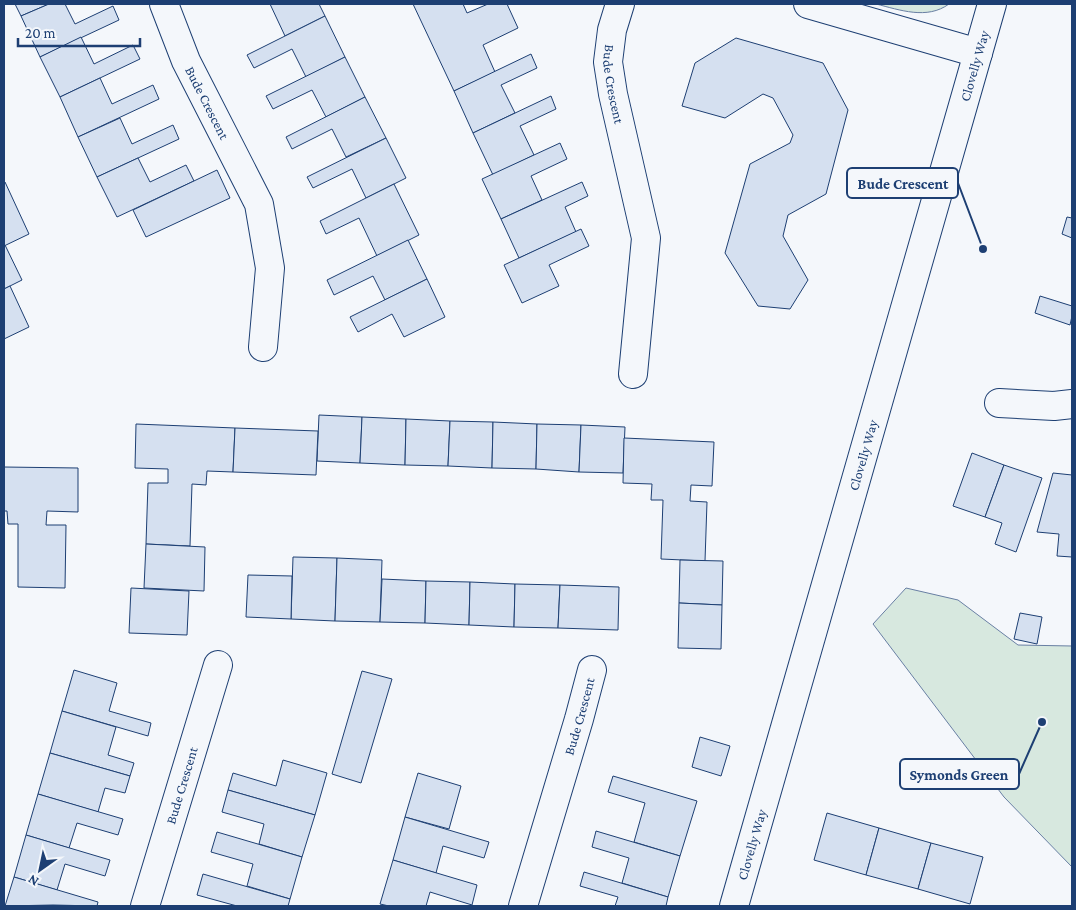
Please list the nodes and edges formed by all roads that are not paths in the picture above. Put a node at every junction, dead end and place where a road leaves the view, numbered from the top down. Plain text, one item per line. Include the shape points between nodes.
1 (164, 4) edge
2 (620, 4) edge
3 (808, 4) edge
4 (992, 4) edge
5 (978, 53) junction
6 (263, 347) dead end
7 (633, 374) dead end
8 (999, 403) dead end
9 (1072, 404) edge
10 (218, 665) dead end
11 (592, 670) dead end
12 (145, 906) edge
13 (523, 906) edge
14 (734, 906) edge

1 - 6 street, Bude Crescent via 186,61 259,204 270,268
2 - 7 street, Bude Crescent via 612,30 608,62 646,238
3 - 5 street
4 - 5 street, Clovelly Way
5 - 14 street, Clovelly Way
8 - 9 street
10 - 12 street, Bude Crescent
11 - 13 street, Bude Crescent

